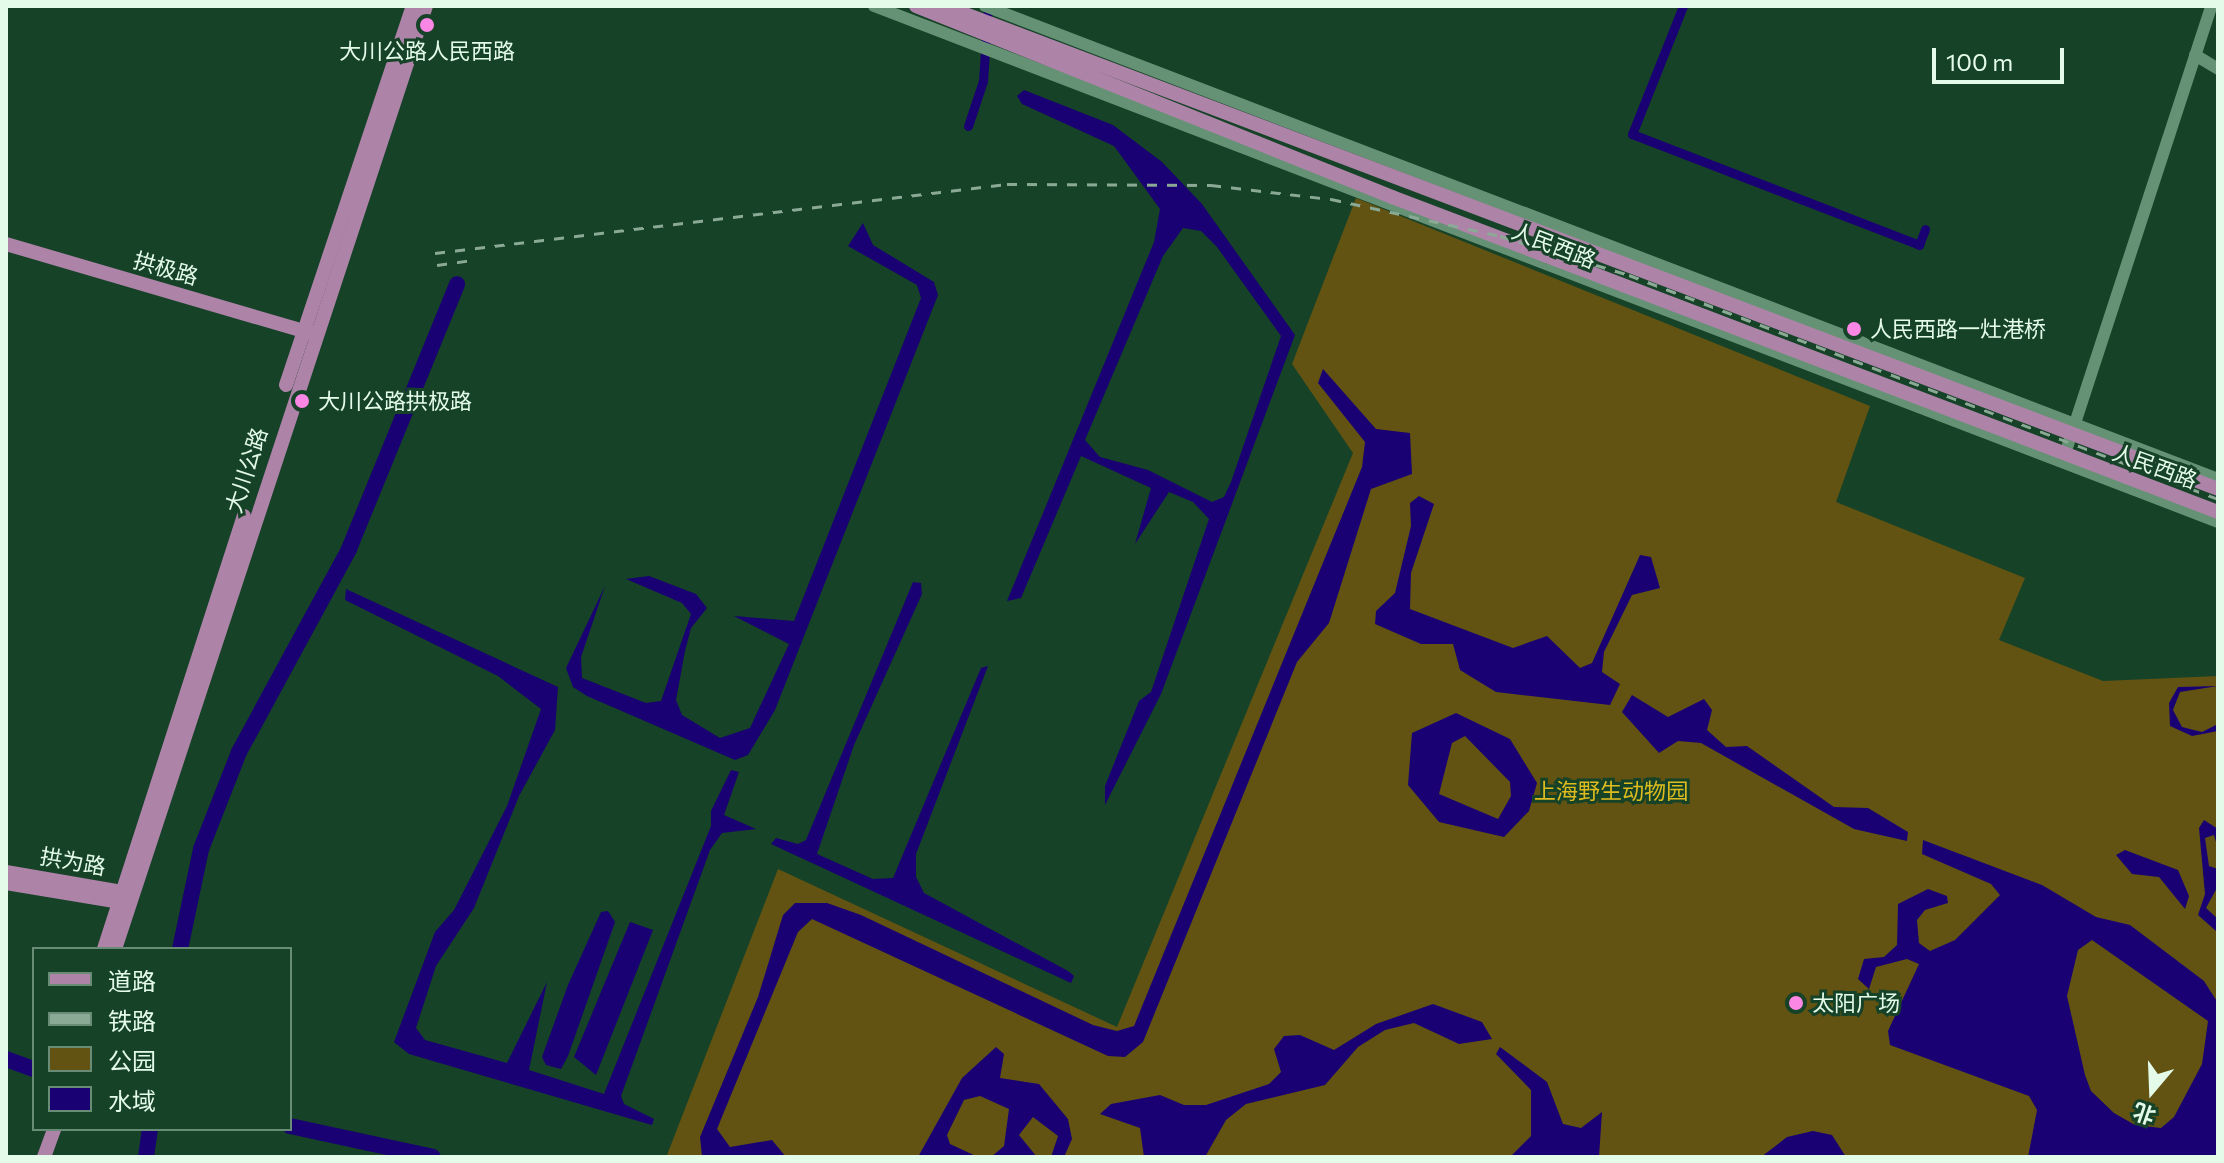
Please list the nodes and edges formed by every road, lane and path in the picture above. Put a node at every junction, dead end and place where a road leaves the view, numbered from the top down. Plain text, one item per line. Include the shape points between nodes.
1 (413, 6) edge
2 (426, 6) edge
3 (874, 6) edge
4 (916, 6) edge
5 (944, 6) edge
6 (2211, 6) edge
7 (977, 24) edge
8 (1008, 36) junction
9 (2195, 55) junction
10 (2218, 69) edge
11 (343, 236) junction
12 (6, 244) edge
13 (6, 254) edge
14 (308, 337) junction
15 (2074, 428) junction
16 (2063, 459) junction
17 (2218, 479) edge
18 (2218, 489) edge
19 (2218, 512) edge
20 (2218, 522) edge
21 (6, 872) edge
22 (6, 883) edge
23 (126, 898) junction
24 (105, 947) edge
25 (115, 947) edge
26 (42, 1131) edge
27 (53, 1131) edge
28 (34, 1157) edge
29 (44, 1157) edge

1 - 11 main road, 大川公路
2 - 11 main road, 大川公路
3 - 7 street, 人民西路
4 - 7 main road, 人民西路
5 - 7 main road, 人民西路
6 - 9 street
7 - 8 main road, 人民西路
7 - 8 street, 人民西路
8 - 15 main road, 人民西路
8 - 16 main road, 人民西路
9 - 10 street
9 - 15 street
11 - 14 main road, 大川公路
12 - 14 main road, 拱极路
13 - 14 main road, 拱极路
14 - 23 main road, 大川公路
15 - 16 street
15 - 17 street, 人民西路
15 - 18 main road, 人民西路
16 - 19 main road, 人民西路
16 - 20 street, 人民西路
21 - 23 main road, 拱为路
22 - 23 main road, 拱为路
23 - 24 main road, 大川公路
23 - 25 main road, 大川公路
26 - 28 main road
27 - 29 main road

